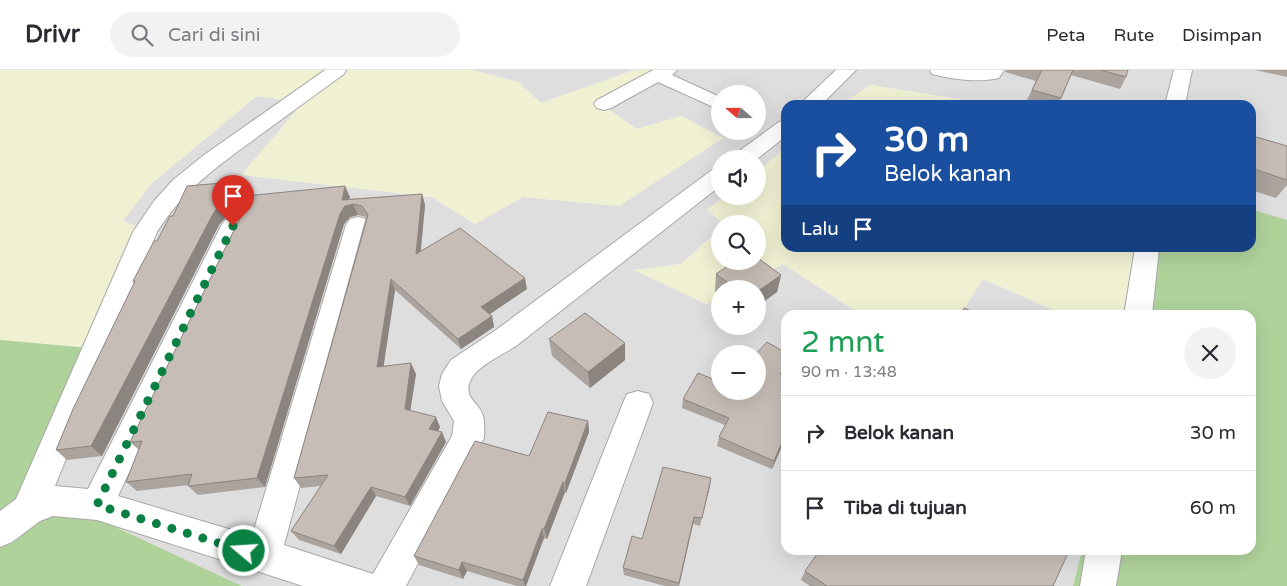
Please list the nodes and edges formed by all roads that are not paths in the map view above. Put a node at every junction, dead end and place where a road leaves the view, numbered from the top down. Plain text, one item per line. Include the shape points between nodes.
1 (337, 70) edge
2 (847, 70) edge
3 (939, 70) edge
4 (995, 70) edge
5 (1183, 70) edge
6 (662, 73) edge
7 (711, 99) edge
8 (814, 100) edge
9 (1175, 100) edge
10 (604, 104) dead end
11 (766, 124) edge
12 (781, 128) edge
13 (781, 130) edge
14 (755, 150) edge
15 (711, 182) edge
16 (358, 225) dead end
17 (233, 226) dead end
18 (1146, 252) edge
19 (1139, 310) edge
20 (638, 403) dead end
21 (97, 505) junction
22 (28, 510) junction
23 (0, 531) edge
24 (1103, 555) edge
25 (263, 557) junction
26 (360, 586) edge
27 (386, 586) edge
28 (568, 586) edge
29 (1098, 586) edge

1 - 22 street via 212,160 181,185 162,206 145,232
2 - 8 street
3 - 4 street via 980,75 992,74
5 - 9 street
6 - 7 street
6 - 10 street
11 - 12 street
13 - 14 street
15 - 27 street via 504,339 462,367 454,380 454,392 457,403 469,418 468,438
16 - 25 street
17 - 21 street
18 - 19 street
20 - 28 street
21 - 22 street via 53,501
21 - 25 street
22 - 23 street
24 - 29 street
25 - 26 street

